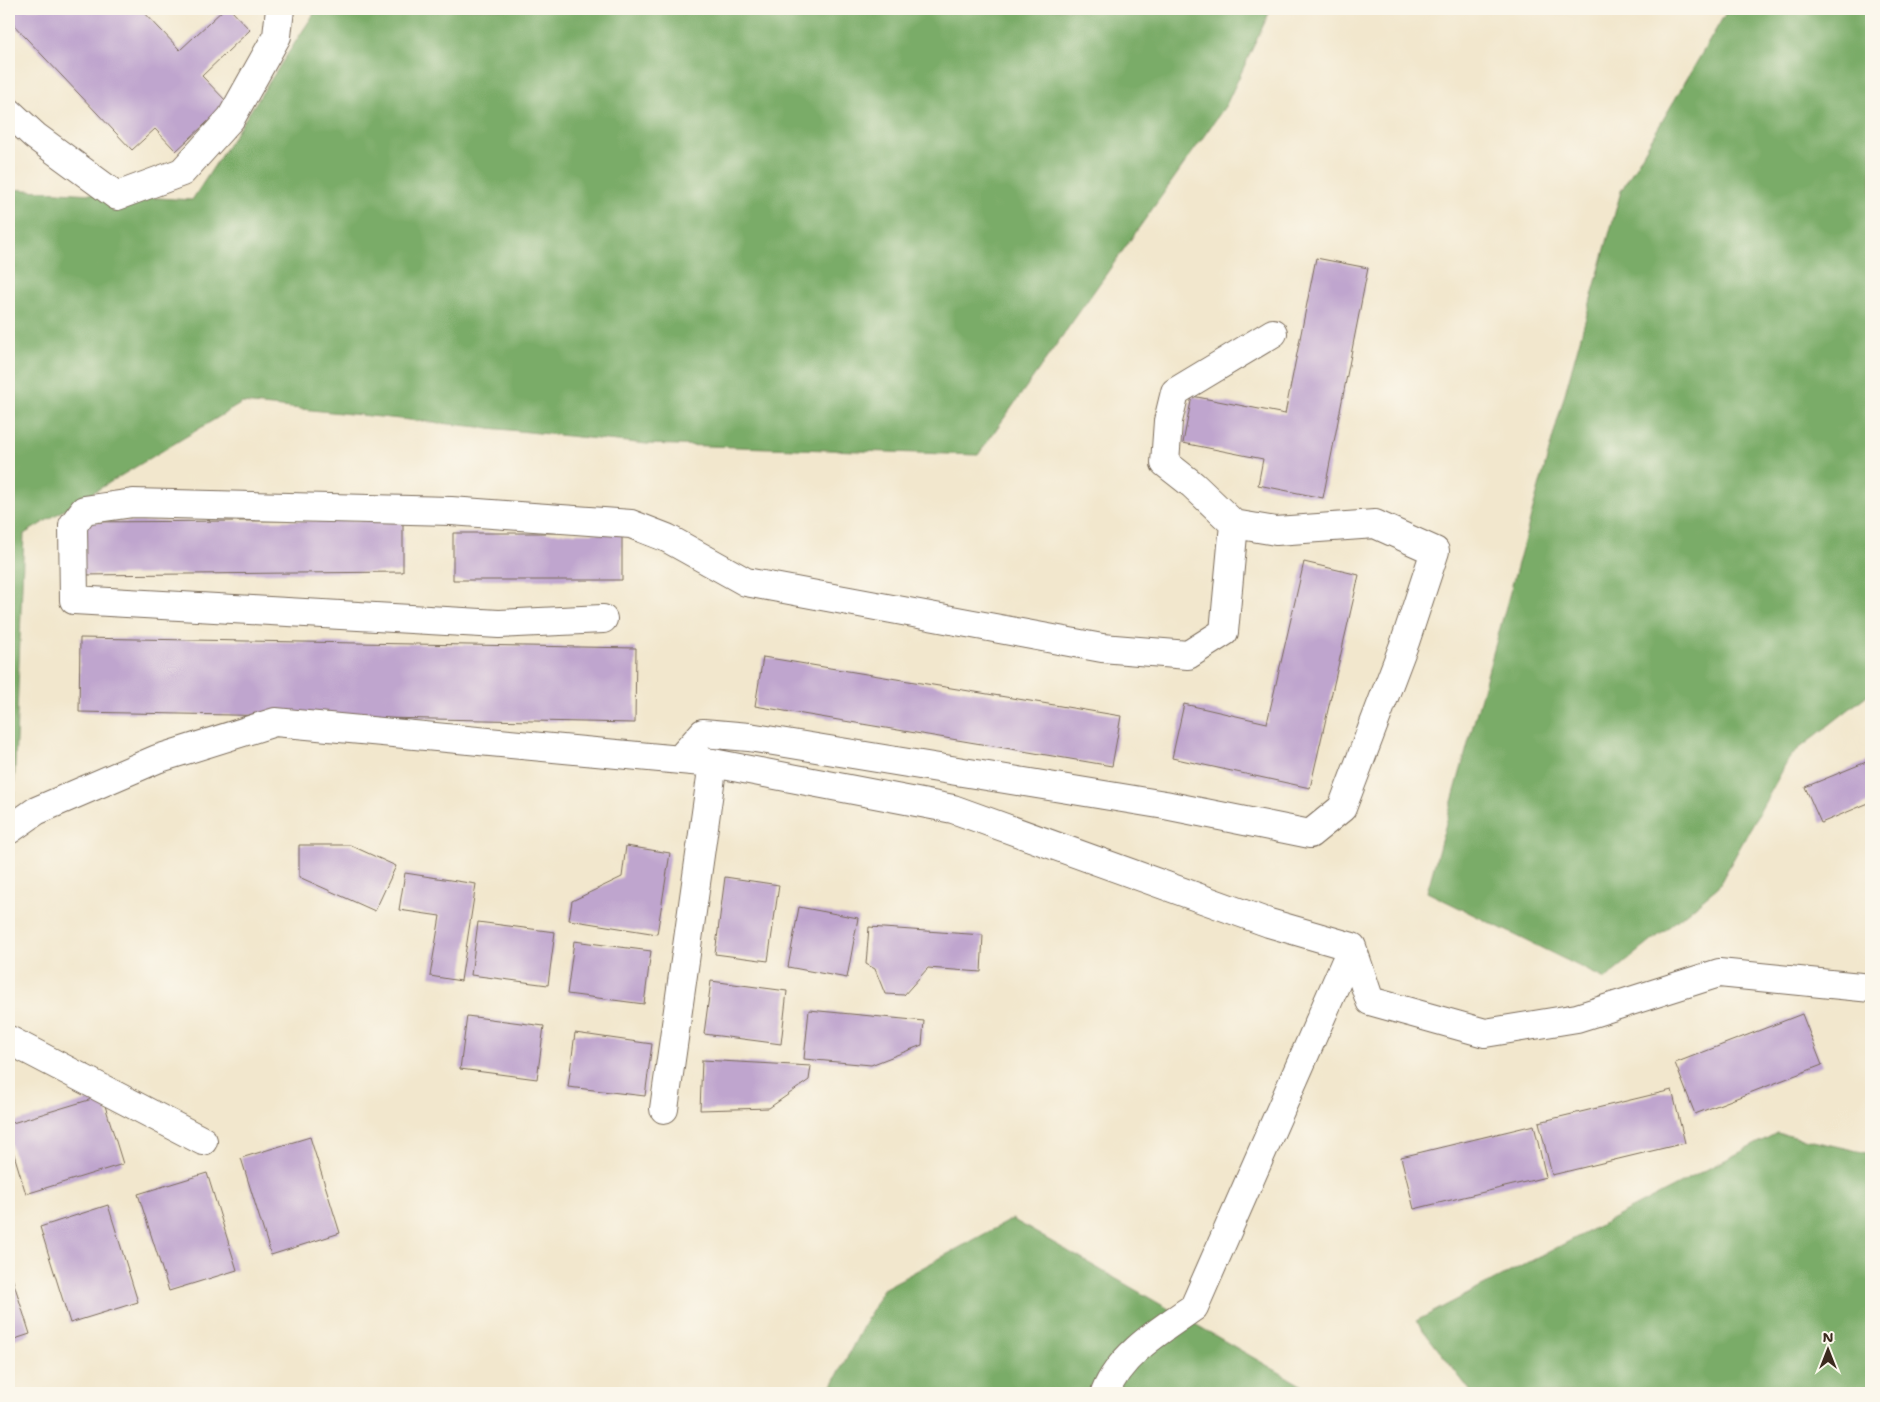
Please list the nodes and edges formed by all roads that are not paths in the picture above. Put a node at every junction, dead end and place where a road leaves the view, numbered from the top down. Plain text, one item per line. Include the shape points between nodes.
1 (280, 9) edge
2 (9, 112) edge
3 (1273, 333) dead end
4 (1234, 524) junction
5 (604, 619) dead end
6 (680, 760) junction
7 (713, 763) junction
8 (9, 830) edge
9 (1352, 947) junction
10 (1871, 988) edge
11 (9, 1040) edge
12 (664, 1109) dead end
13 (203, 1141) dead end
14 (1105, 1393) edge

1 - 2 street via 277,36 231,118 182,172 117,196 35,136
3 - 4 street via 1175,392 1168,421 1165,463
4 - 5 street via 1224,632 1188,655 1102,648 746,582 667,538 631,524 451,512 133,504 84,510 72,525 74,600 499,624
4 - 6 street via 1276,531 1375,524 1435,551 1405,642 1342,808 1310,834 1165,805 749,737 703,733
6 - 7 street
6 - 8 street via 275,722 157,759 36,811
7 - 9 street via 953,808 1269,923
7 - 12 street
9 - 10 street via 1370,1001 1485,1033 1577,1018 1719,972
9 - 14 street via 1194,1308 1144,1342 1110,1382
11 - 13 street

